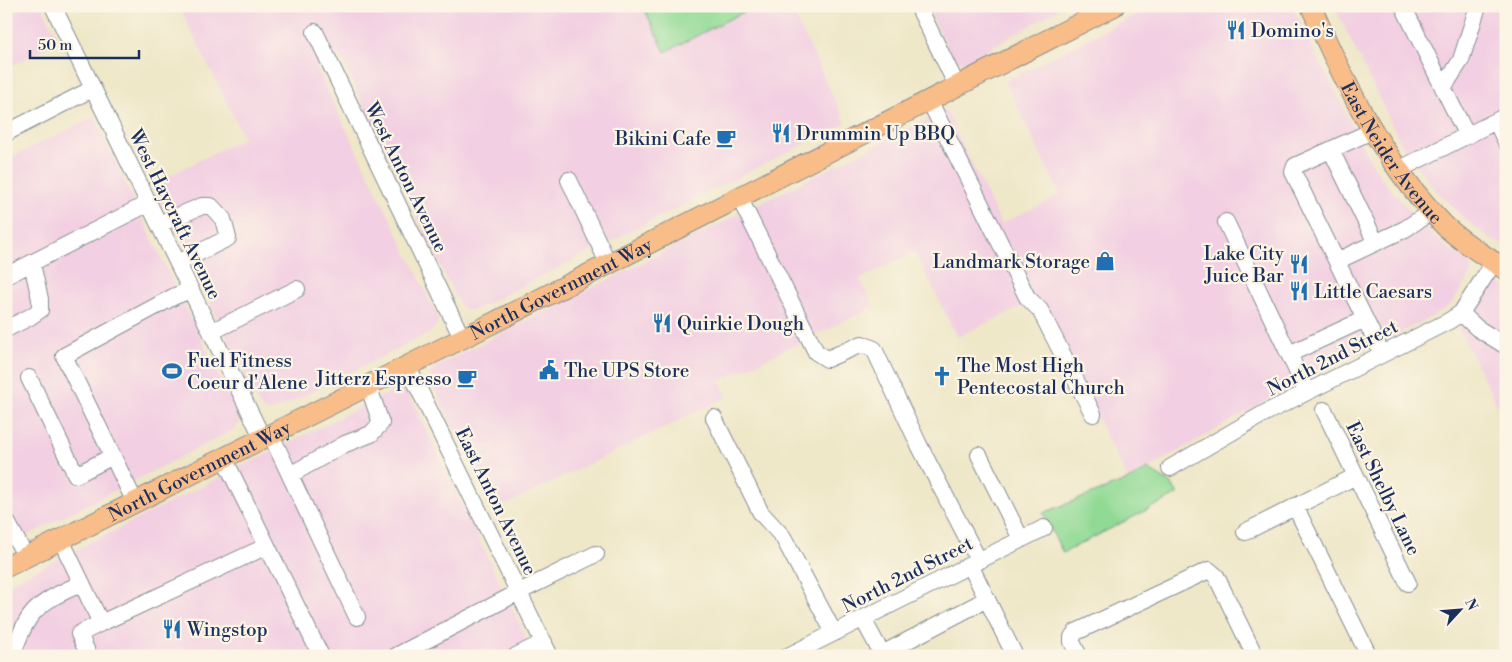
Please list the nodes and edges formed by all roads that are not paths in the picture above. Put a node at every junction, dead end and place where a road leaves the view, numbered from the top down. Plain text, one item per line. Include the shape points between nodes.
1 (53, 6) edge
2 (918, 6) edge
3 (1114, 6) edge
4 (1311, 6) edge
5 (1403, 6) edge
6 (1478, 6) edge
7 (315, 32) dead end
8 (957, 86) junction
9 (1443, 88) junction
10 (92, 89) junction
11 (929, 100) junction
12 (1501, 119) edge
13 (1372, 131) junction
14 (6, 133) edge
15 (1466, 136) junction
16 (1506, 142) edge
17 (1331, 150) junction
18 (1398, 170) junction
19 (569, 180) dead end
20 (738, 197) junction
21 (149, 204) junction
22 (1432, 211) junction
23 (1226, 222) dead end
24 (159, 224) junction
25 (1376, 243) junction
26 (1337, 261) junction
27 (608, 263) junction
28 (32, 264) junction
29 (178, 264) junction
30 (1500, 266) edge
31 (6, 276) edge
32 (297, 289) dead end
33 (191, 290) junction
34 (1461, 313) junction
35 (1365, 319) junction
36 (6, 329) edge
37 (211, 332) junction
38 (462, 338) junction
39 (1506, 346) edge
40 (1289, 354) junction
41 (1382, 354) junction
42 (407, 365) junction
43 (28, 378) dead end
44 (368, 385) junction
45 (1307, 392) junction
46 (1324, 410) dead end
47 (1093, 414) dead end
48 (714, 418) dead end
49 (267, 437) junction
50 (979, 455) dead end
51 (113, 456) junction
52 (224, 458) junction
53 (1170, 468) dead end
54 (290, 474) junction
55 (1356, 476) junction
56 (136, 502) junction
57 (1295, 506) junction
58 (6, 520) edge
59 (1044, 528) dead end
60 (1245, 532) dead end
61 (1021, 539) junction
62 (61, 540) junction
63 (268, 546) junction
64 (596, 554) dead end
65 (26, 557) junction
66 (974, 563) junction
67 (6, 567) edge
68 (82, 583) junction
69 (1408, 583) dead end
70 (519, 592) junction
71 (987, 599) junction
72 (357, 616) dead end
73 (863, 618) junction
74 (101, 623) junction
75 (834, 633) junction
76 (547, 649) edge
77 (816, 650) edge
78 (882, 655) edge
79 (12, 656) edge
80 (89, 656) edge
81 (321, 656) edge
82 (396, 656) edge
83 (516, 656) edge
84 (788, 656) edge
85 (1015, 656) edge
86 (1079, 656) edge
87 (1255, 656) edge
88 (1369, 656) edge

1 - 10 street, West Haycraft Avenue
2 - 8 street
3 - 8 main road, North Government Way
4 - 13 main road, East Neider Avenue
5 - 9 street
6 - 9 street via 1461,60
7 - 38 street, West Anton Avenue
8 - 11 main road, North Government Way
9 - 15 street
10 - 14 street
10 - 21 street, West Haycraft Avenue
11 - 20 main road, North Government Way
11 - 47 street via 1027,297 1040,310
12 - 15 street
12 - 16 street
13 - 17 street
13 - 18 main road, East Neider Avenue
15 - 18 street
17 - 25 street
17 - 26 street via 1294,166 1293,172
18 - 22 main road, East Neider Avenue
19 - 27 street
20 - 27 main road, North Government Way
20 - 66 street via 816,352 827,359 862,344 874,349
21 - 24 street, West Haycraft Avenue
21 - 28 street
22 - 25 street
22 - 30 main road, East Neider Avenue via 1445,227
23 - 40 street
24 - 29 street, West Haycraft Avenue
24 - 29 street via 202,206 211,206 222,219 228,238
25 - 26 street
26 - 35 street
27 - 38 main road, North Government Way
28 - 31 street
28 - 36 street via 40,310
29 - 33 street, West Haycraft Avenue
30 - 34 street, North 2nd Street
32 - 37 street
33 - 37 street, West Haycraft Avenue
33 - 51 street via 64,356
34 - 39 street via 1477,328
34 - 41 street, North 2nd Street
35 - 40 street
35 - 41 street
37 - 49 street, West Haycraft Avenue
38 - 42 main road, North Government Way
40 - 45 street
41 - 45 street, North 2nd Street
42 - 44 main road, North Government Way
42 - 70 street, East Anton Avenue
43 - 51 street via 76,475
44 - 49 main road, North Government Way
44 - 54 street via 381,422 371,434 345,444
45 - 53 street, North 2nd Street
46 - 55 street, East Shelby Lane
48 - 75 street via 761,513 783,537
49 - 52 main road, North Government Way
49 - 54 street, West Haycraft Avenue
50 - 61 street
51 - 56 street
52 - 56 main road, North Government Way
52 - 63 street
54 - 72 street, West Haycraft Avenue
55 - 57 street
55 - 69 street, East Shelby Lane
56 - 62 main road, North Government Way
57 - 60 street
57 - 88 street
58 - 65 street
59 - 61 street, North 2nd Street
61 - 66 street, North 2nd Street
62 - 65 main road, North Government Way
62 - 68 street
63 - 74 street
63 - 81 street
64 - 70 street
65 - 67 main road, North Government Way
66 - 71 street
66 - 73 street, North 2nd Street
68 - 74 street
68 - 79 street via 39,607 26,622
70 - 76 street, East Anton Avenue
70 - 82 street
71 - 78 street
71 - 85 street
73 - 75 street, North 2nd Street
73 - 78 street
74 - 80 street via 78,634
75 - 77 street, North 2nd Street
76 - 83 street
77 - 84 street, North 2nd Street
86 - 87 street via 1072,642 1076,632 1208,570 1216,576

